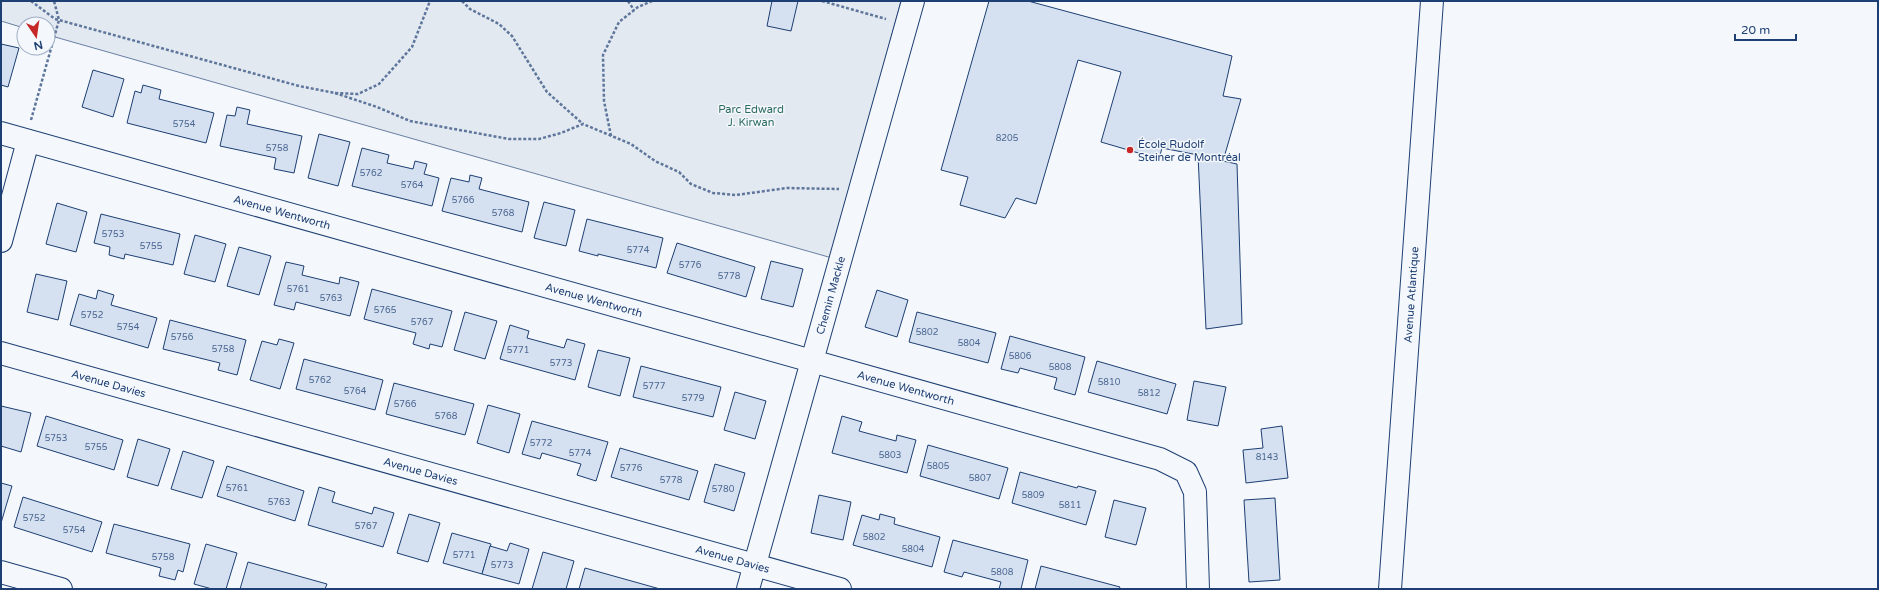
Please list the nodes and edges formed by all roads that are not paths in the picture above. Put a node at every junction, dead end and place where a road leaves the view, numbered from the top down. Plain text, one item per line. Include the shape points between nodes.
1 (913, 1) edge
2 (1432, 1) edge
3 (29, 132) junction
4 (1, 133) edge
5 (1, 241) edge
6 (1, 352) edge
7 (812, 362) junction
8 (754, 565) junction
9 (1, 572) edge
10 (61, 589) edge
11 (748, 589) edge
12 (840, 589) edge
13 (1198, 589) edge
14 (1390, 589) edge

1 - 7 street, Chemin Mackle
2 - 14 street, Avenue Atlantique
3 - 4 street, Avenue Wentworth
3 - 5 street
3 - 7 street, Avenue Wentworth
6 - 8 street, Avenue Davies
7 - 8 street, Chemin Mackle
7 - 13 street, Avenue Wentworth via 1160,459 1186,472 1195,492
8 - 11 street, Chemin Mackle
8 - 12 street, Avenue Davies
9 - 10 street

